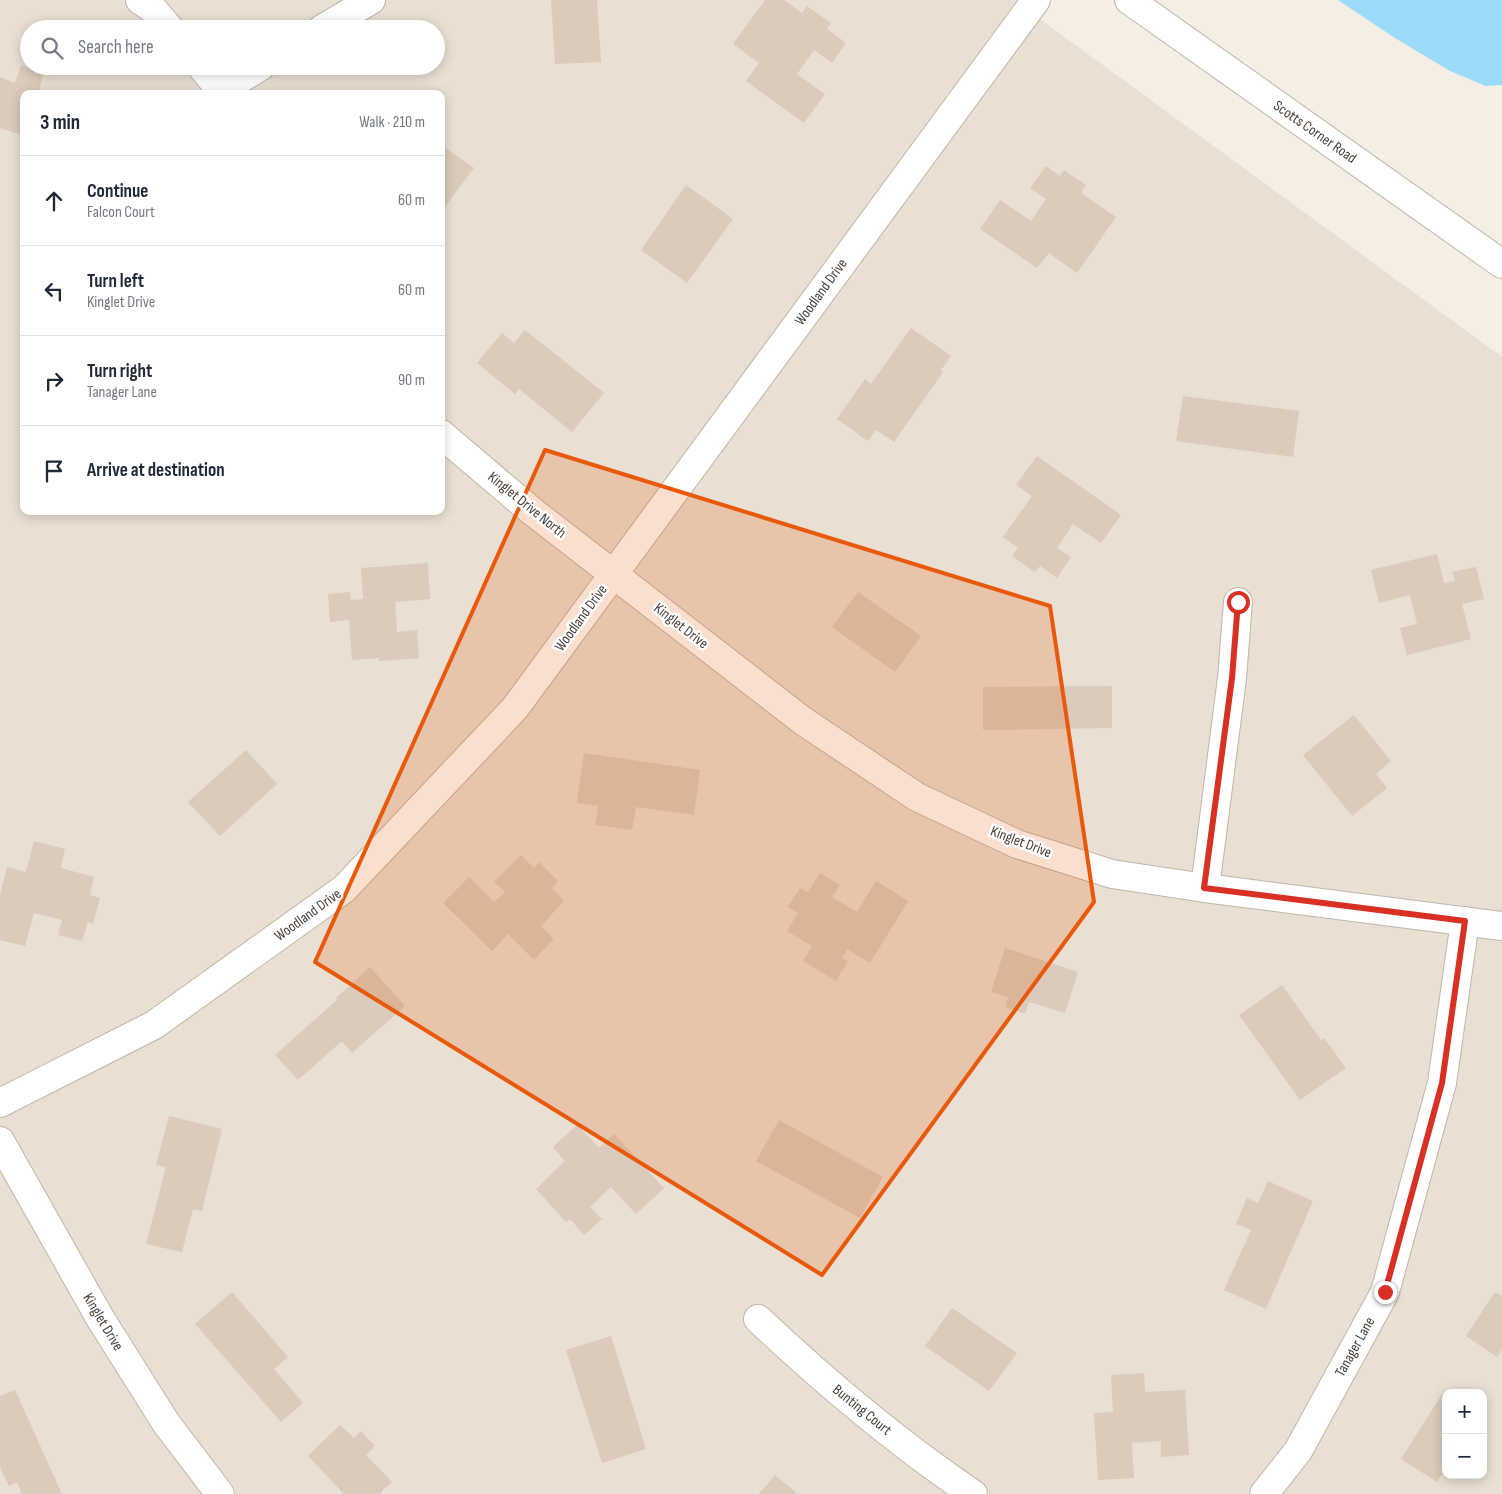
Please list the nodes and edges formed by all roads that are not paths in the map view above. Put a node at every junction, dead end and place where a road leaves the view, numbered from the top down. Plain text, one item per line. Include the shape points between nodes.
1 (140, 0) edge
2 (371, 0) edge
3 (1036, 0) edge
4 (1129, 0) edge
5 (162, 20) edge
6 (337, 20) edge
7 (209, 75) edge
8 (248, 75) edge
9 (221, 90) edge
10 (226, 90) edge
11 (1502, 264) edge
12 (445, 437) edge
13 (614, 574) junction
14 (1238, 602) dead end
15 (1204, 888) junction
16 (1465, 921) junction
17 (1502, 926) edge
18 (0, 1103) edge
19 (0, 1141) edge
20 (758, 1319) dead end
21 (220, 1494) edge
22 (973, 1494) edge
23 (1264, 1494) edge

1 - 5 street
2 - 6 street
3 - 13 street, Woodland Drive
4 - 11 street, Scotts Corner Road
7 - 9 street
8 - 10 street
12 - 13 street, Kinglet Drive North via 533,512
13 - 15 street, Kinglet Drive via 803,721 917,797 1018,844 1112,874
13 - 18 street, Woodland Drive via 515,708 344,889 154,1025
14 - 15 street via 1232,678
15 - 16 street, Kinglet Drive
16 - 17 street, Kinglet Drive
16 - 23 street, Tanager Lane via 1442,1083 1385,1292 1298,1451
19 - 21 street, Kinglet Drive via 100,1318 166,1423
20 - 22 street, Bunting Court via 809,1368 929,1464

